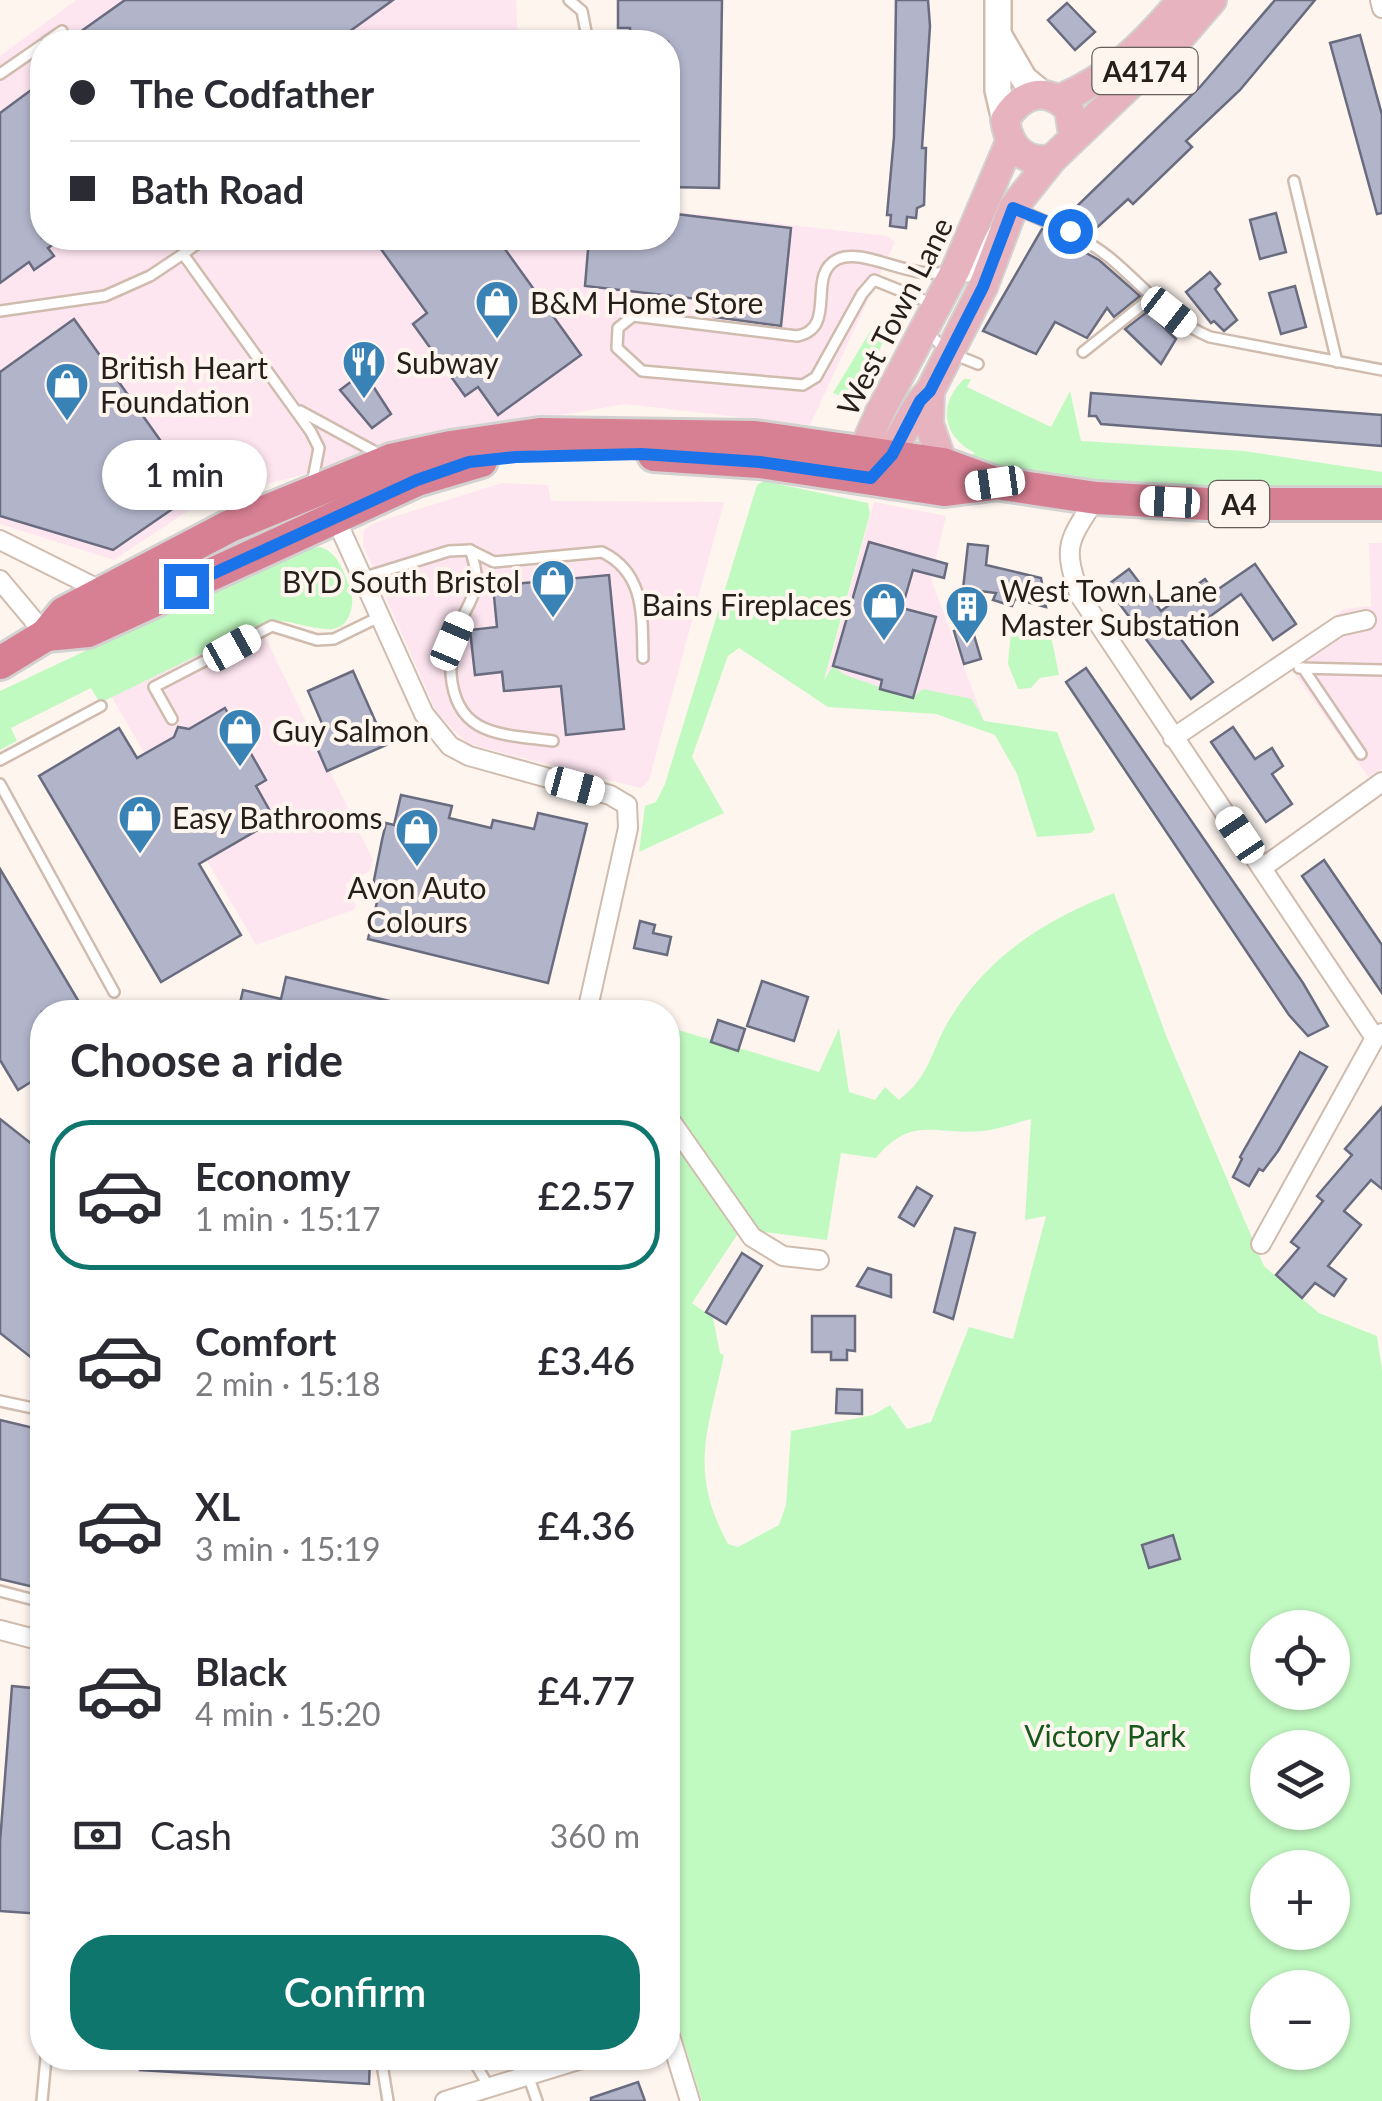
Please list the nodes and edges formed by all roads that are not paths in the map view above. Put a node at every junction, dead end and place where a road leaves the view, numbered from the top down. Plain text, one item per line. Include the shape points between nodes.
1 (569, 0) edge
2 (998, 0) edge
3 (1182, 0) edge
4 (1212, 0) edge
5 (1380, 0) edge
6 (1382, 8) edge
7 (586, 30) edge
8 (999, 36) junction
9 (30, 54) edge
10 (0, 74) edge
11 (1050, 96) junction
12 (1008, 131) junction
13 (1073, 136) junction
14 (1052, 158) junction
15 (1294, 182) dead end
16 (1013, 208) junction
17 (189, 250) edge
18 (183, 254) junction
19 (959, 277) junction
20 (1152, 297) junction
21 (0, 310) edge
22 (939, 312) junction
23 (948, 352) junction
24 (1084, 352) dead end
25 (1337, 362) junction
26 (978, 364) dead end
27 (1382, 370) edge
28 (930, 391) junction
29 (298, 410) junction
30 (391, 460) junction
31 (876, 461) junction
32 (943, 464) junction
33 (995, 483) junction
34 (306, 496) junction
35 (1096, 498) junction
36 (1382, 504) edge
37 (335, 517) junction
38 (0, 540) edge
39 (470, 550) junction
40 (362, 578) junction
41 (0, 580) edge
42 (102, 591) junction
43 (378, 618) junction
44 (1366, 620) dead end
45 (46, 635) junction
46 (643, 658) dead end
47 (0, 663) edge
48 (1282, 668) junction
49 (1302, 668) junction
50 (1382, 670) edge
51 (101, 706) dead end
52 (172, 718) dead end
53 (1173, 738) junction
54 (553, 741) dead end
55 (1362, 754) dead end
56 (0, 760) edge
57 (1382, 782) edge
58 (0, 784) edge
59 (1262, 868) junction
60 (114, 992) dead end
61 (591, 1000) edge
62 (1378, 1035) edge
63 (680, 1134) edge
64 (1261, 1244) dead end
65 (819, 1260) dead end
66 (0, 1401) edge
67 (30, 1407) edge
68 (0, 1591) edge
69 (30, 1599) edge
70 (0, 1630) edge
71 (30, 1638) edge
72 (680, 2069) edge
73 (45, 2070) edge
74 (383, 2070) edge
75 (478, 2070) edge
76 (545, 2070) edge
77 (528, 2075) junction
78 (488, 2088) junction
79 (42, 2101) edge
80 (388, 2101) edge
81 (445, 2101) edge
82 (537, 2101) edge
83 (690, 2101) edge

1 - 7 lane via 582,11
2 - 8 main road
3 - 11 main road, A4174 via 1098,82
4 - 13 main road, A4174
5 - 6 street
8 - 11 main road via 1024,79
8 - 12 main road via 998,90
9 - 10 lane
11 - 12 main road, A4174 via 1020,100
11 - 13 main road, A4174 via 1073,118
12 - 14 main road via 1022,155
12 - 19 main road, West Town Lane
13 - 14 main road, A4174
14 - 16 main road, West Town Lane / A4174
15 - 25 lane
16 - 19 lane
16 - 20 lane via 1070,231
16 - 23 main road, West Town Lane / A4174 via 983,287
17 - 18 lane
18 - 21 lane via 105,296
18 - 29 lane
19 - 22 main road, West Town Lane
19 - 22 lane via 855,256 824,272 818,323 808,334 633,316 618,328 616,348 642,371 803,384 816,377 874,280
20 - 24 lane
20 - 25 lane via 1210,337
22 - 23 lane
22 - 31 main road, West Town Lane
23 - 26 lane
23 - 28 main road, West Town Lane / A4174
25 - 27 lane
28 - 31 main road, West Town Lane / A4174
28 - 32 main road via 929,424
29 - 30 lane
29 - 34 lane via 319,448
30 - 31 highway, A4 via 540,434 755,437
30 - 34 highway, A4
31 - 32 highway, A4
31 - 33 highway, A4 via 944,490
31 - 37 highway, A4 via 516,457 469,462
32 - 33 highway, A4
33 - 35 highway, A4
34 - 42 highway, A4
35 - 36 highway, A4
35 - 53 street via 1072,536 1067,559 1080,596
37 - 40 street
37 - 45 highway, A4 via 88,631
38 - 42 street
39 - 40 lane
39 - 46 lane via 494,562 602,552 615,558 637,582
39 - 54 lane via 478,585 452,641 456,704 472,724
40 - 43 street
41 - 45 street
42 - 45 highway, A4 via 64,612
43 - 52 lane via 334,639 272,626 154,687
43 - 61 street via 424,714 450,746 627,805 628,828
44 - 48 street via 1339,626
45 - 47 highway, A4
48 - 49 lane
48 - 53 street
49 - 50 lane
49 - 55 lane
51 - 56 lane
53 - 59 street
57 - 59 street
58 - 60 lane
59 - 62 street
62 - 64 street
63 - 65 street via 752,1238 784,1256
66 - 67 lane
68 - 69 lane
70 - 71 street
72 - 83 street
73 - 79 lane
74 - 80 lane
75 - 78 lane
76 - 77 street
77 - 78 street
77 - 82 lane
78 - 81 street

